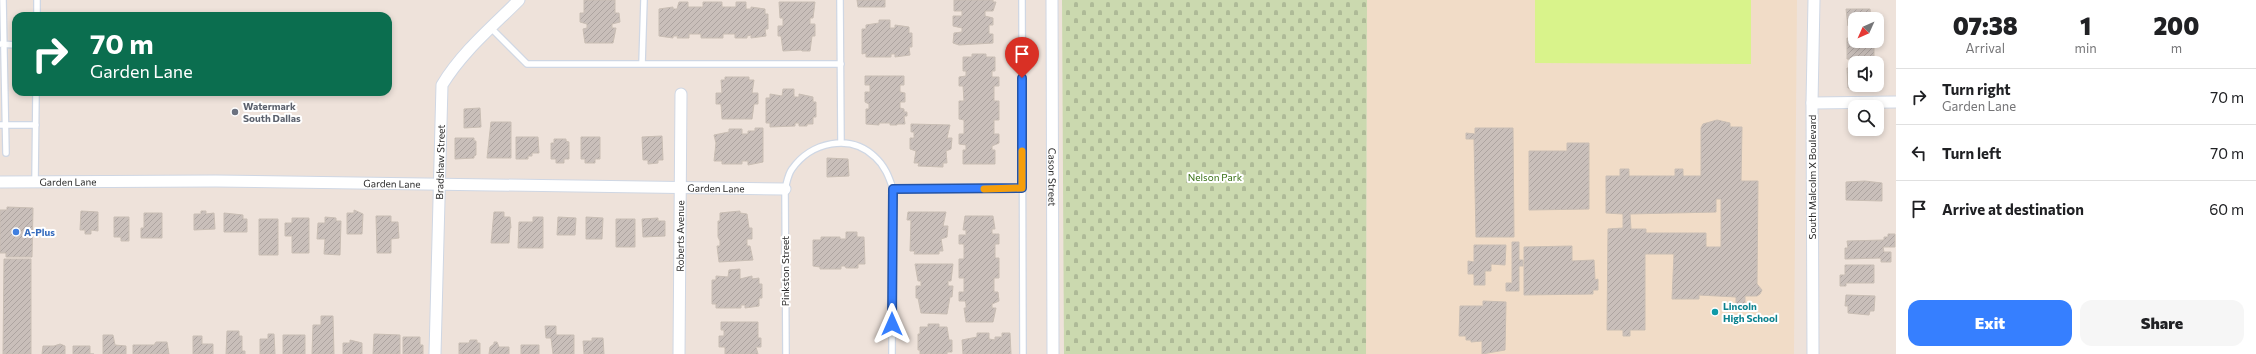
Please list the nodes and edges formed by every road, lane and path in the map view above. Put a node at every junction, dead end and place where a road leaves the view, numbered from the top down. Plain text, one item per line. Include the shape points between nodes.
1 (3, 0) edge
2 (37, 0) edge
3 (519, 0) edge
4 (644, 0) edge
5 (840, 0) edge
6 (1022, 0) edge
7 (1052, 0) edge
8 (1814, 0) edge
9 (37, 12) edge
10 (491, 28) junction
11 (2, 45) edge
12 (642, 64) junction
13 (840, 64) junction
14 (681, 94) dead end
15 (36, 96) edge
16 (1896, 102) edge
17 (1812, 103) junction
18 (3, 125) edge
19 (36, 125) junction
20 (841, 143) junction
21 (6, 153) dead end
22 (0, 182) edge
23 (35, 182) junction
24 (440, 185) junction
25 (1022, 188) junction
26 (681, 189) junction
27 (785, 189) junction
28 (893, 189) junction
29 (435, 354) edge
30 (679, 354) edge
31 (786, 354) edge
32 (892, 354) edge
33 (1023, 354) edge
34 (1053, 354) edge
35 (1813, 354) edge

1 - 11 lane
2 - 9 lane
3 - 10 street, Bradshaw Street
4 - 12 lane
5 - 13 lane
6 - 25 lane
7 - 34 street, Cason Street
8 - 17 street, South Malcolm X Boulevard
10 - 12 lane via 527,64
10 - 24 street, Bradshaw Street via 453,68 442,85
11 - 18 lane
12 - 13 lane
13 - 20 lane
14 - 26 street, Roberts Avenue
15 - 19 lane
16 - 17 street
17 - 35 street, South Malcolm X Boulevard
18 - 19 lane
18 - 21 lane
19 - 23 lane
20 - 27 lane, Pinkston Street via 822,145 804,155 791,170
20 - 28 lane via 859,147 875,157 886,171
22 - 23 street, Garden Lane
23 - 24 street, Garden Lane via 216,181
24 - 26 street, Garden Lane
24 - 29 street, Bradshaw Street
25 - 28 lane
25 - 33 lane
26 - 27 street, Garden Lane
26 - 30 street, Roberts Avenue
27 - 31 lane, Pinkston Street
28 - 32 lane

